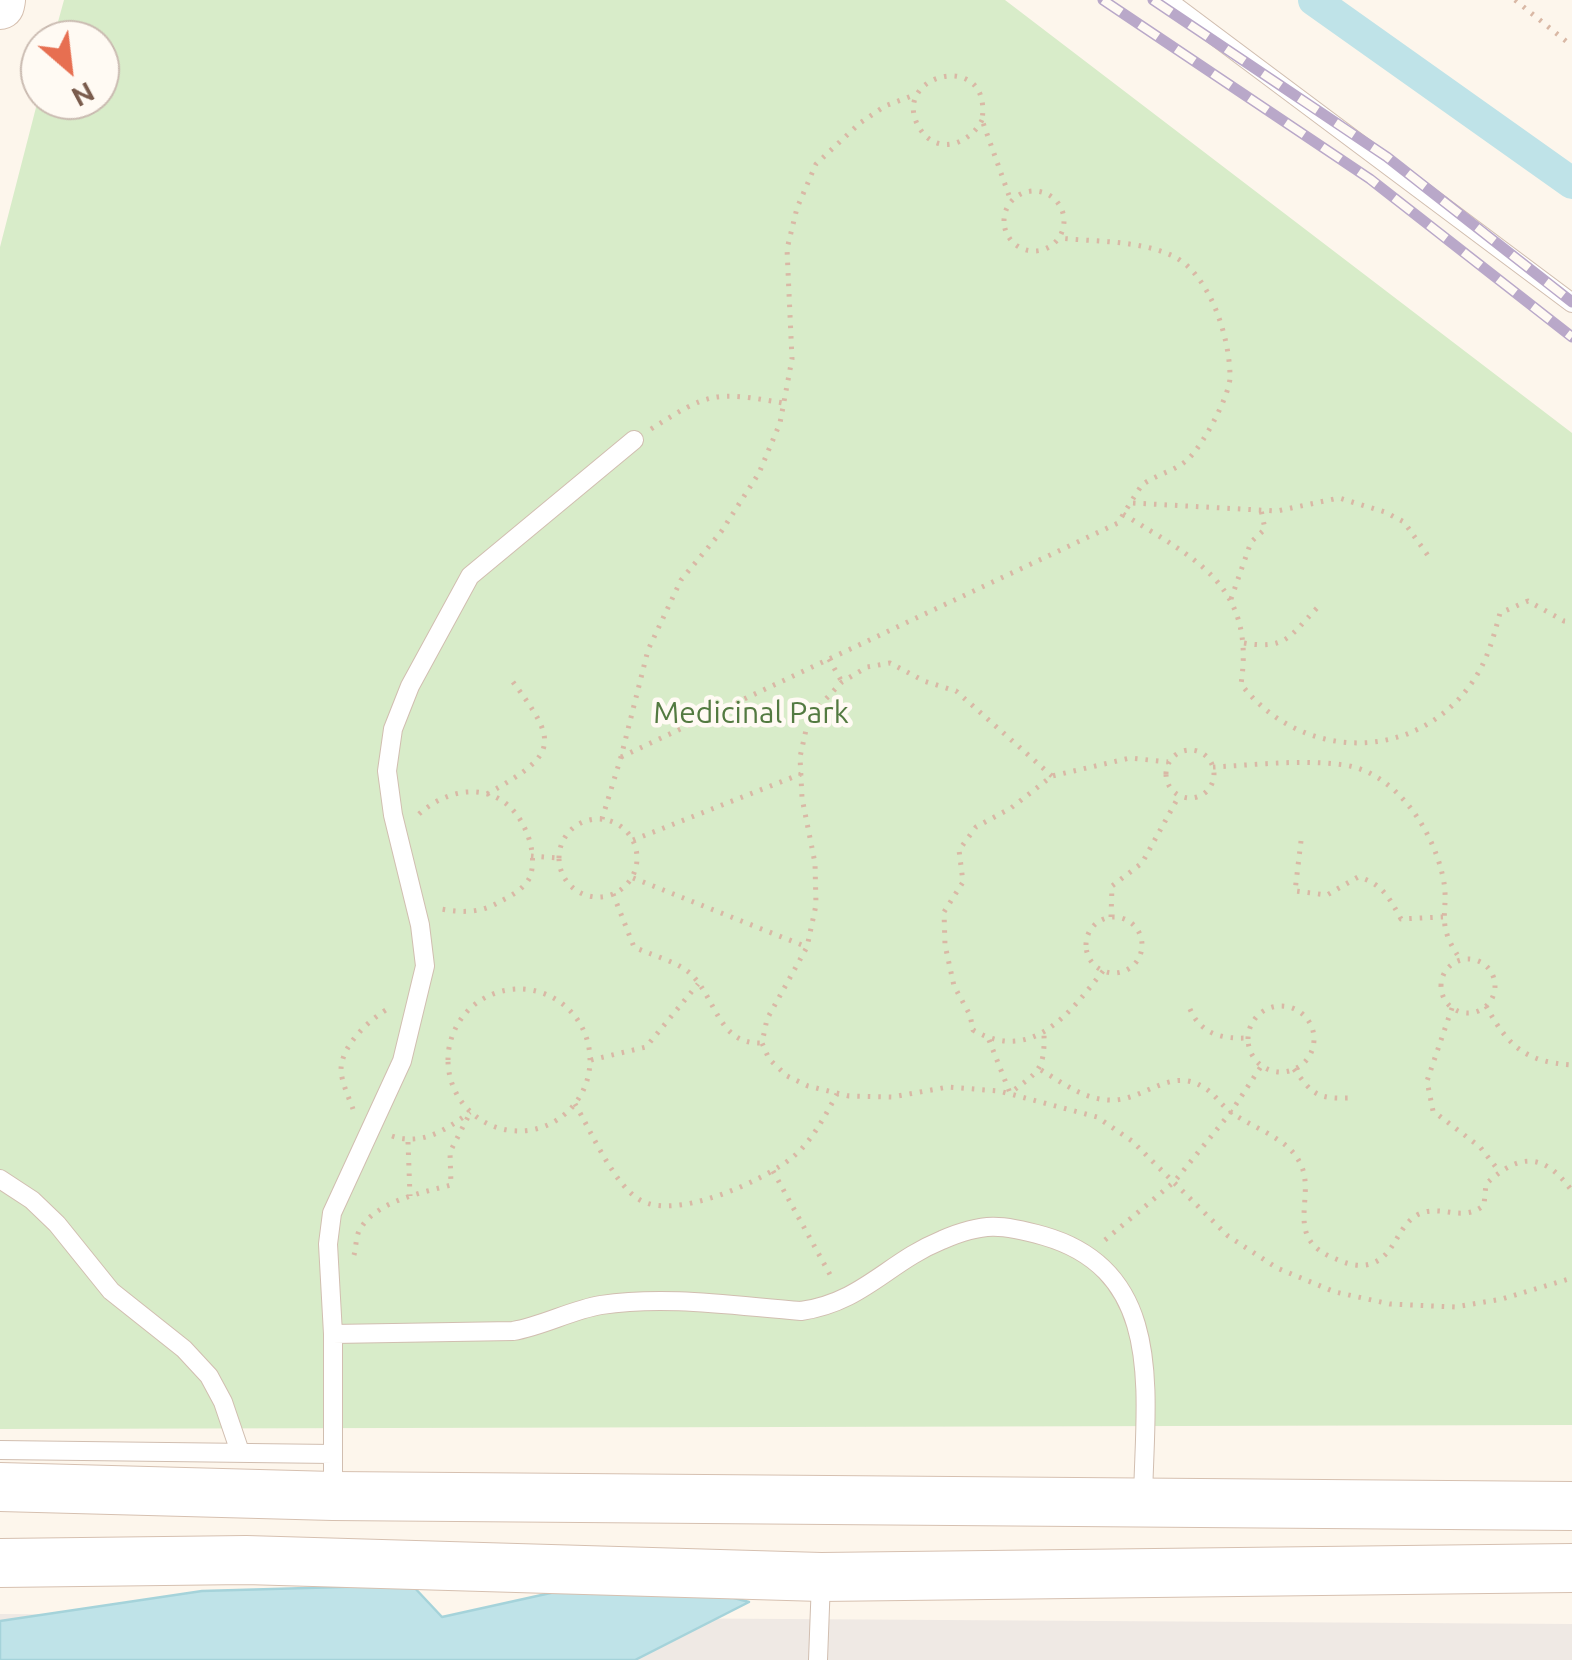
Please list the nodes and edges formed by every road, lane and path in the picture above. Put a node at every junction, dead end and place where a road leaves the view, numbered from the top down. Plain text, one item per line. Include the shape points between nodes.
1 (1167, 0) edge
2 (1515, 0) edge
3 (1572, 46) edge
4 (918, 94) junction
5 (982, 120) junction
6 (1011, 201) junction
7 (1059, 238) junction
8 (1572, 303) edge
9 (783, 403) junction
10 (634, 440) joint
11 (1133, 504) junction
12 (1261, 510) junction
13 (1123, 514) junction
14 (1430, 557) dead end
15 (1230, 599) junction
16 (1317, 608) dead end
17 (1572, 622) edge
18 (1244, 642) junction
19 (829, 659) junction
20 (510, 678) dead end
21 (842, 682) junction
22 (622, 757) junction
23 (1168, 762) junction
24 (1213, 767) junction
25 (801, 774) junction
26 (1052, 776) junction
27 (487, 794) junction
28 (1179, 796) junction
29 (602, 819) junction
30 (398, 832) junction
31 (632, 840) junction
32 (1301, 841) dead end
33 (531, 856) junction
34 (558, 858) junction
35 (632, 878) junction
36 (409, 879) junction
37 (613, 894) junction
38 (1443, 916) junction
39 (1111, 917) junction
40 (807, 947) junction
41 (1461, 960) junction
42 (1102, 971) junction
43 (698, 984) junction
44 (420, 995) junction
45 (1486, 1006) junction
46 (1452, 1008) junction
47 (1190, 1009) dead end
48 (1044, 1034) junction
49 (1248, 1038) junction
50 (989, 1039) junction
51 (762, 1042) junction
52 (590, 1060) junction
53 (1572, 1065) edge
54 (1262, 1066) junction
55 (1294, 1068) junction
56 (1040, 1070) junction
57 (1010, 1093) junction
58 (837, 1094) junction
59 (1350, 1098) dead end
60 (575, 1104) junction
61 (470, 1112) junction
62 (1231, 1112) junction
63 (372, 1130) junction
64 (408, 1142) junction
65 (772, 1170) junction
66 (1499, 1172) junction
67 (0, 1179) edge
68 (1174, 1182) junction
69 (1572, 1191) edge
70 (410, 1196) junction
71 (1088, 1254) junction
72 (352, 1267) dead end
73 (1572, 1278) edge
74 (844, 1300) junction
75 (332, 1334) junction
76 (0, 1450) edge
77 (240, 1452) junction
78 (333, 1474) junction
79 (0, 1487) edge
80 (1143, 1502) junction
81 (1572, 1506) edge
82 (0, 1562) edge
83 (1572, 1568) edge
84 (821, 1577) junction
85 (818, 1660) edge

1 - 8 lane
2 - 3 path
4 - 5 path via 933,78 966,79 982,97
4 - 5 path via 914,115 933,141 968,139
4 - 9 path via 860,123 816,164 788,249 792,359
5 - 6 path
6 - 7 path via 1038,191 1056,200 1064,219
6 - 7 path via 1003,219 1014,245 1033,252
7 - 11 path via 1147,246 1177,258 1197,277 1224,335 1230,380 1212,425 1189,459 1140,486
9 - 10 path via 718,394
9 - 22 path via 759,473 681,580 648,650
10 - 30 lane via 470,576 393,730 387,771
11 - 12 path
11 - 13 path
12 - 14 path via 1339,498 1362,504 1404,522
12 - 15 path via 1266,528 1251,542
13 - 15 path via 1206,567
13 - 19 path via 1118,523
15 - 18 path
16 - 18 path via 1283,643
17 - 18 path via 1528,600 1500,613 1490,652 1470,686 1441,714 1406,734 1373,742 1306,735 1256,704 1241,684
19 - 21 path
19 - 22 path
20 - 27 path via 546,734 540,760
21 - 25 path via 806,730
21 - 26 path via 890,663 956,691
22 - 29 path
23 - 24 path via 1188,750 1204,754
23 - 26 path via 1130,758
23 - 28 path via 1168,785
24 - 28 path via 1208,790
24 - 38 path via 1348,765 1382,781 1430,836 1445,885
25 - 31 path
25 - 40 path via 816,863
26 - 50 path via 976,827 958,850 963,882 944,912 946,945 972,1030
27 - 30 path via 461,791 432,802
27 - 33 path via 522,820
28 - 39 path via 1142,863 1112,886
29 - 31 path
29 - 34 path via 577,825
30 - 36 lane
31 - 35 path
32 - 38 path via 1296,892 1327,895 1358,878 1382,888 1401,919
33 - 34 path
33 - 36 path via 530,876 517,892 464,914 436,908
34 - 37 path via 576,891
35 - 37 path
35 - 40 path
36 - 44 lane via 425,966
37 - 43 path via 634,947 691,973
38 - 41 path via 1447,942
39 - 42 path via 1094,925 1086,941 1089,959
39 - 42 path via 1129,921 1142,945 1130,969
40 - 51 path via 767,1019
41 - 45 path via 1478,961 1491,972 1494,990
41 - 46 path via 1442,978 1442,994
42 - 48 path
43 - 51 path via 733,1036 744,1044
43 - 52 path via 646,1048
44 - 63 lane via 402,1061
44 - 63 path via 364,1027 341,1068 359,1122
45 - 46 path via 1469,1013
45 - 53 path via 1500,1033 1520,1051 1544,1063
46 - 66 path via 1427,1081 1432,1112 1480,1147
47 - 49 path via 1210,1034
48 - 50 path
48 - 56 path
49 - 54 path
49 - 55 path via 1255,1018 1273,1006 1303,1014 1314,1044
50 - 57 path
51 - 58 path via 787,1076
52 - 60 path
52 - 61 path via 587,1037 559,1001 538,991 491,995 464,1016 449,1048 452,1082
54 - 55 path
54 - 62 path
55 - 59 path via 1312,1094
56 - 57 path
56 - 62 path via 1085,1097 1107,1100 1128,1100 1186,1079
57 - 58 path via 948,1087 892,1097
57 - 68 path via 1098,1118
58 - 65 path via 794,1156
60 - 61 path via 558,1120 513,1131
60 - 65 path via 621,1182 642,1202 716,1198
61 - 64 path via 444,1132
61 - 70 path via 450,1152 451,1186
62 - 66 path via 1293,1152 1307,1186 1305,1228 1315,1247 1351,1265 1372,1264 1389,1252 1417,1215 1476,1213 1486,1184
62 - 68 path
63 - 64 path
63 - 75 lane via 332,1213
64 - 70 path
65 - 74 path
66 - 69 path via 1539,1160
67 - 77 lane via 57,1224 112,1292 209,1376
68 - 71 path
68 - 73 path via 1228,1236 1276,1268 1335,1292 1390,1304 1455,1307
70 - 72 path via 379,1211 359,1231
71 - 74 lane via 1007,1225 977,1226 937,1242
71 - 80 lane via 1112,1274 1139,1333
74 - 75 lane via 800,1311 634,1301 513,1331
75 - 78 lane
76 - 77 lane
77 - 78 lane
78 - 79 street
78 - 80 street
80 - 81 street
82 - 84 street via 246,1560
83 - 84 street
84 - 85 lane

